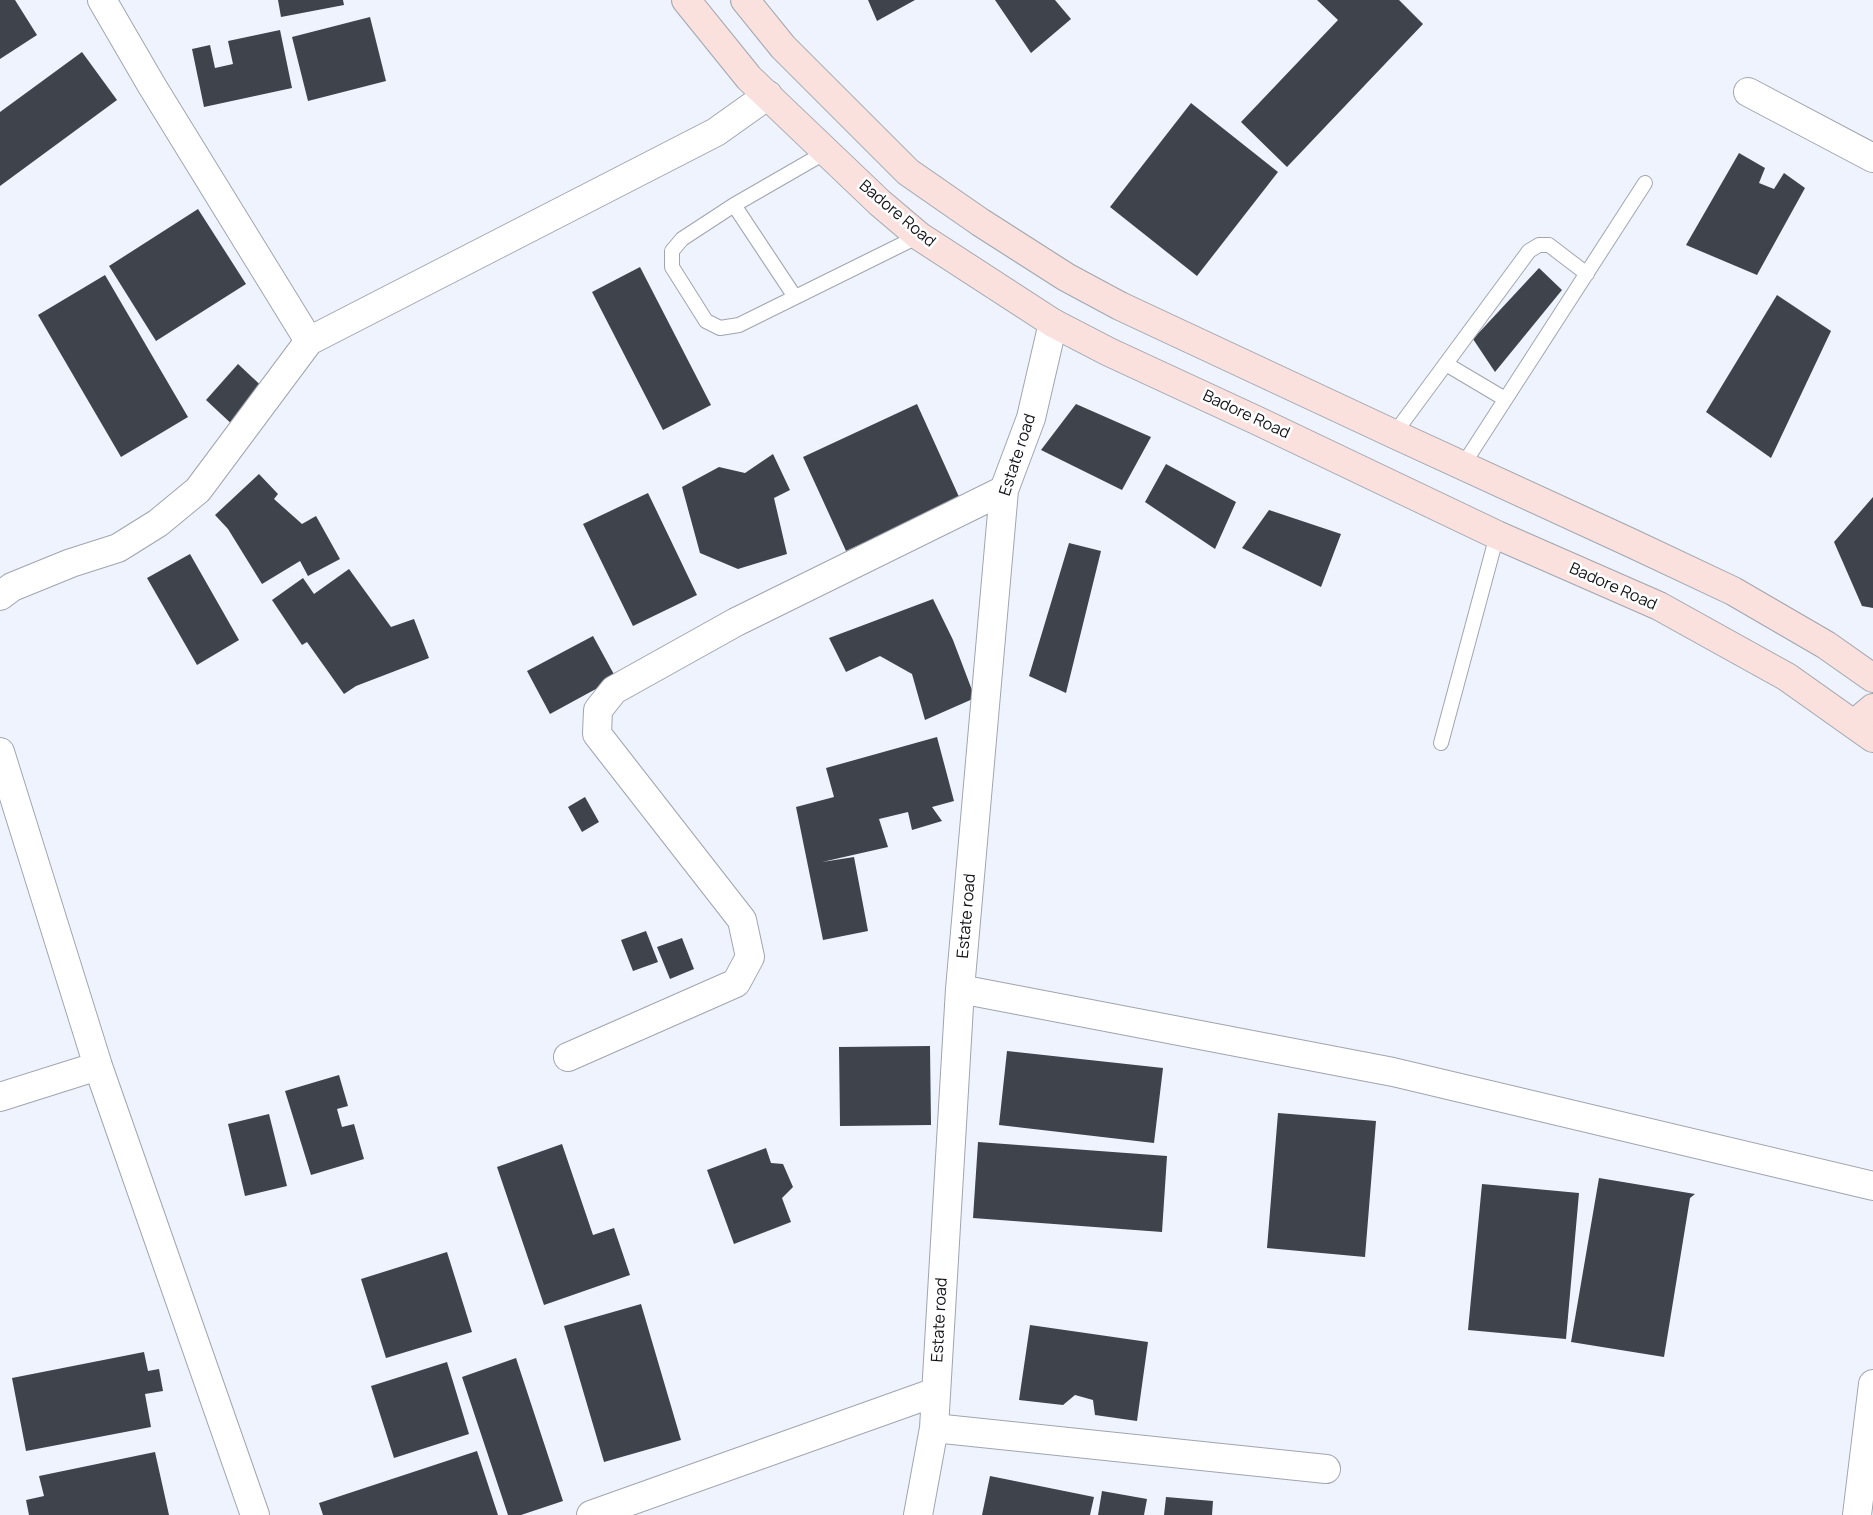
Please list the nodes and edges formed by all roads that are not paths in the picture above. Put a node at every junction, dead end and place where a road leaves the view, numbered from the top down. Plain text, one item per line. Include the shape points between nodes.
1 (102, 0) edge
2 (686, 0) edge
3 (745, 0) edge
4 (1748, 92) dead end
5 (768, 96) junction
6 (826, 152) junction
7 (1873, 158) edge
8 (1645, 183) dead end
9 (734, 205) junction
10 (918, 236) junction
11 (1587, 274) junction
12 (795, 297) junction
13 (1053, 323) junction
14 (310, 341) junction
15 (1446, 364) junction
16 (1505, 399) junction
17 (1394, 434) junction
18 (1463, 465) junction
19 (1004, 490) junction
20 (1497, 535) junction
21 (0, 596) edge
22 (1873, 678) edge
23 (1867, 723) edge
24 (1441, 743) dead end
25 (0, 752) edge
26 (960, 989) junction
27 (568, 1057) dead end
28 (98, 1066) junction
29 (0, 1097) edge
30 (1873, 1186) edge
31 (1873, 1384) edge
32 (936, 1392) junction
33 (934, 1428) junction
34 (1326, 1468) dead end
35 (255, 1515) edge
36 (591, 1515) edge
37 (918, 1515) edge
38 (1857, 1515) edge

1 - 14 street
2 - 5 main road, Badore Road via 749,78
3 - 17 main road via 783,47 908,172 980,222 1066,277 1120,306
4 - 7 street
5 - 6 main road, Badore Road
5 - 14 street via 716,132
6 - 9 lane
6 - 10 main road, Badore Road
8 - 11 lane
9 - 12 lane
9 - 12 lane via 682,238 672,251 672,267 706,321 720,328 739,324
10 - 12 lane
10 - 13 main road, Badore Road
11 - 15 lane via 1549,245 1538,245 1529,251
11 - 16 lane
13 - 19 street, Estate road via 1031,418
13 - 20 main road, Badore Road
14 - 21 street via 198,490 158,523 118,548 12,587
15 - 16 lane
15 - 17 lane
16 - 18 lane
17 - 18 main road
18 - 22 main road via 1733,592 1826,645
19 - 26 street, Estate road
19 - 27 street via 736,622 614,690 598,710 597,734 742,920 750,957 736,983
20 - 23 main road, Badore Road via 1659,606
20 - 24 lane
25 - 28 street
26 - 30 street via 1393,1072
26 - 32 street, Estate road
28 - 29 street
28 - 35 street
31 - 38 street
32 - 33 street, Estate road
32 - 36 street
33 - 34 street
33 - 37 street, Estate road

